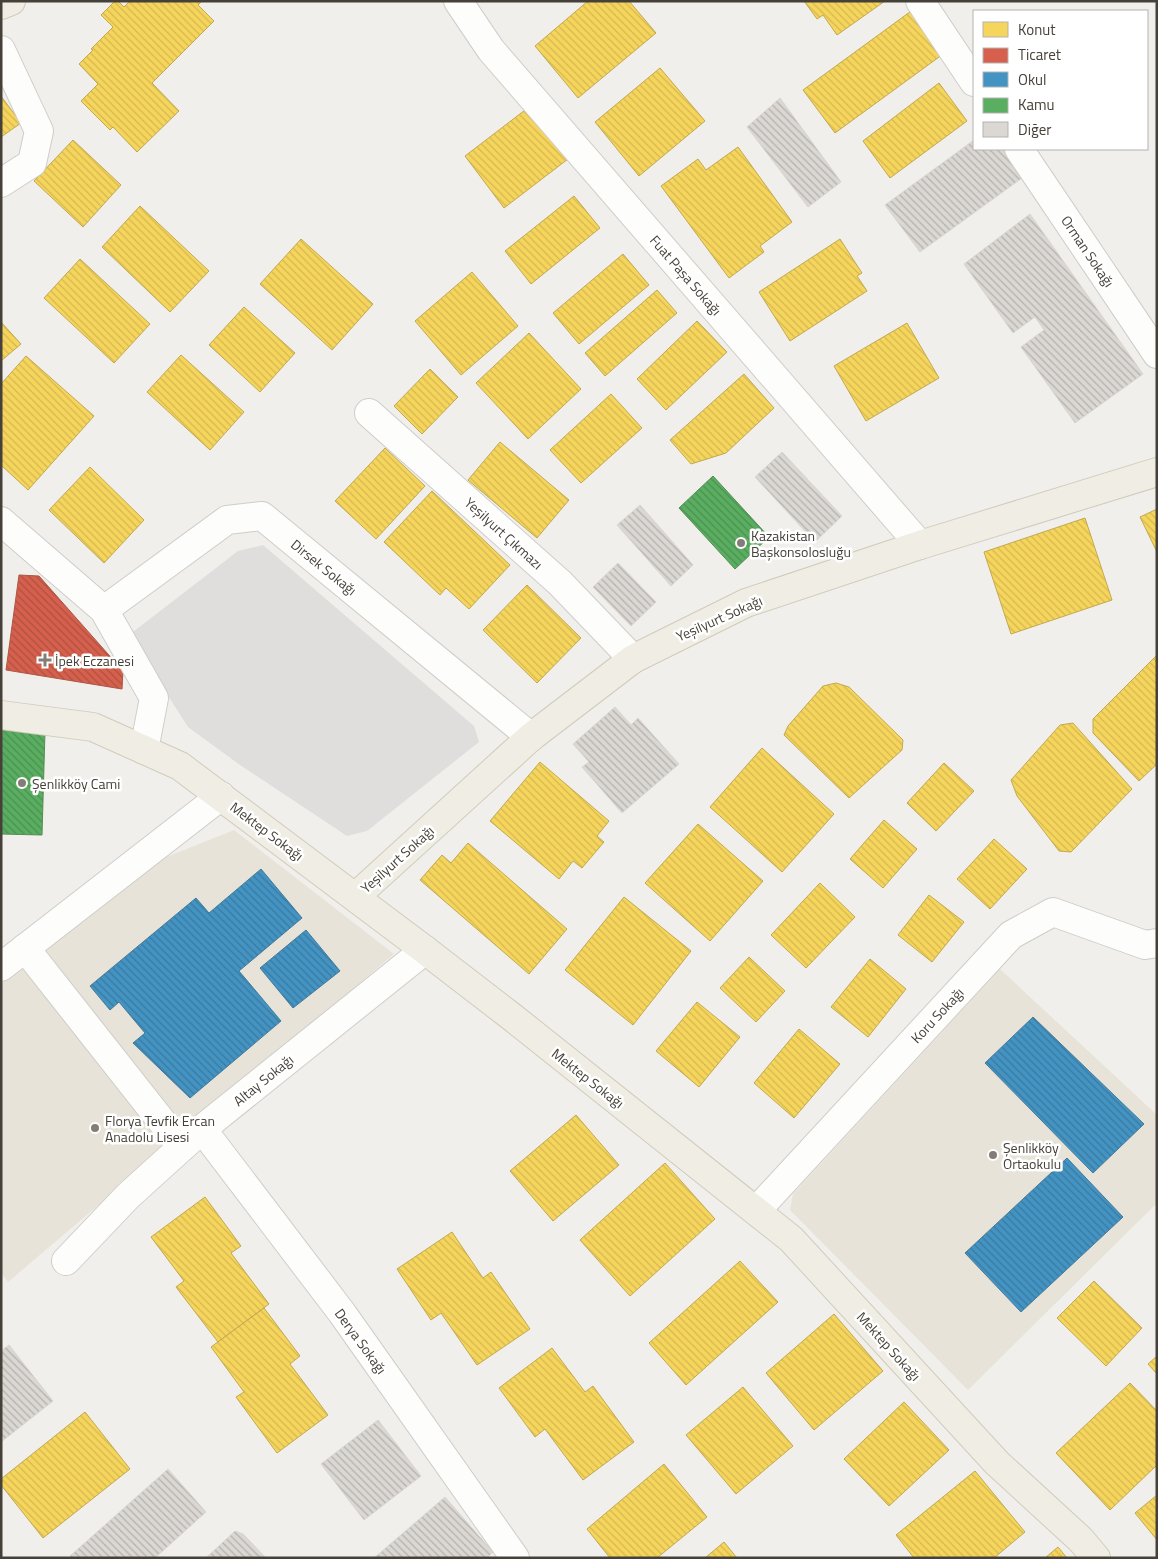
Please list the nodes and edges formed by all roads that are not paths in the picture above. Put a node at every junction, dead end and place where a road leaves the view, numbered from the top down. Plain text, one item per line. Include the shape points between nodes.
1 (12, 1) edge
2 (458, 1) edge
3 (920, 1) edge
4 (1, 6) edge
5 (1, 50) edge
6 (973, 80) edge
7 (1020, 150) edge
8 (1, 183) edge
9 (1157, 354) edge
10 (368, 413) dead end
11 (1157, 472) edge
12 (1, 522) edge
13 (920, 545) junction
14 (104, 610) junction
15 (633, 659) junction
16 (1, 715) edge
17 (531, 737) junction
18 (144, 750) junction
19 (220, 796) junction
20 (355, 897) junction
21 (1157, 944) edge
22 (25, 948) junction
23 (425, 950) junction
24 (1, 967) edge
25 (192, 1138) junction
26 (756, 1211) junction
27 (66, 1261) dead end
28 (515, 1558) edge
29 (1096, 1558) edge

1 - 4 main road
2 - 13 street, Fuat Paşa Sokağı via 491,50
3 - 6 street
5 - 8 street via 39,131 32,163
7 - 9 street, Orman Sokağı
10 - 15 street, Yeşilyurt Çıkmazı via 560,583
11 - 13 main road, Yeşilyurt Sokağı
12 - 14 street
13 - 15 main road, Yeşilyurt Sokağı via 746,603
14 - 17 street, Dirsek Sokağı via 227,520 262,516
14 - 18 street via 154,698
15 - 17 main road, Yeşilyurt Sokağı
16 - 18 main road, Mektep Sokağı via 93,727
17 - 20 main road, Yeşilyurt Sokağı
18 - 19 main road, Mektep Sokağı via 180,766
19 - 20 main road, Mektep Sokağı
19 - 22 street
20 - 23 main road, Mektep Sokağı
21 - 26 street, Koru Sokağı via 1144,944 1053,912 1011,935
22 - 24 street
22 - 25 street, Derya Sokağı
23 - 25 street, Altay Sokağı
23 - 26 main road, Mektep Sokağı
25 - 27 street, Altay Sokağı via 128,1196
25 - 28 street, Derya Sokağı via 342,1313
26 - 29 main road, Mektep Sokağı via 791,1239 996,1463 1081,1540

